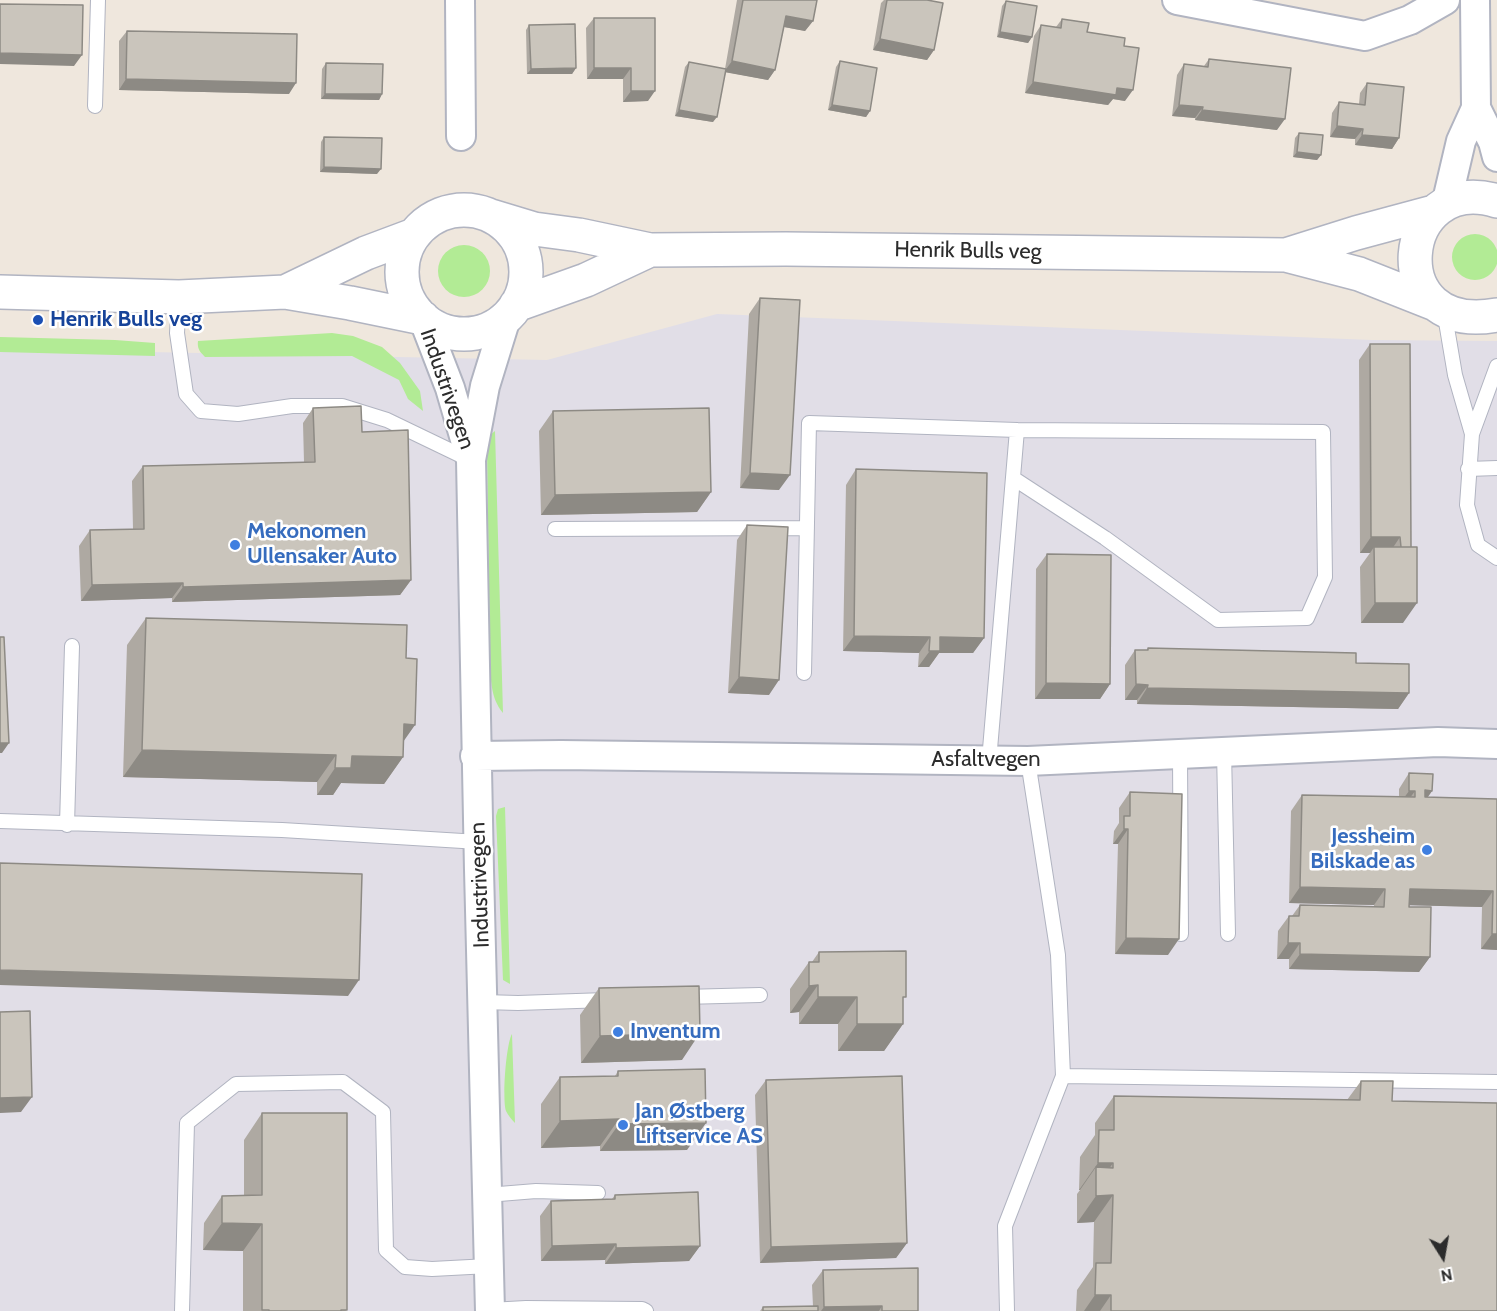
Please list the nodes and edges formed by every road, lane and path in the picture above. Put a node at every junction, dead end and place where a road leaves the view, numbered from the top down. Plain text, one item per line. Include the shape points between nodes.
1 (98, 0) edge
2 (460, 0) edge
3 (1177, 0) edge
4 (1445, 0) edge
5 (1475, 0) edge
6 (95, 106) dead end
7 (1487, 109) edge
8 (461, 136) dead end
9 (1497, 158) edge
10 (1497, 201) edge
11 (1440, 208) junction
12 (490, 216) junction
13 (414, 235) junction
14 (650, 250) junction
15 (1286, 255) junction
16 (0, 292) edge
17 (285, 292) junction
18 (179, 297) junction
19 (1440, 307) junction
20 (511, 311) junction
21 (1497, 315) edge
22 (423, 318) junction
23 (1497, 366) edge
24 (1017, 430) junction
25 (1472, 434) junction
26 (471, 460) junction
27 (1497, 468) edge
28 (1468, 469) junction
29 (1013, 478) junction
30 (807, 528) junction
31 (555, 529) edge
32 (1497, 558) edge
33 (72, 646) dead end
34 (804, 673) dead end
35 (1497, 744) edge
36 (1224, 752) junction
37 (1180, 754) junction
38 (475, 756) junction
39 (989, 761) junction
40 (1028, 761) junction
41 (0, 821) edge
42 (67, 825) junction
43 (479, 842) junction
44 (1181, 934) edge
45 (1228, 934) dead end
46 (760, 995) dead end
47 (667, 998) edge
48 (622, 999) edge
49 (483, 1002) junction
50 (1063, 1076) junction
51 (1497, 1082) edge
52 (598, 1193) dead end
53 (487, 1195) junction
54 (489, 1266) junction
55 (582, 1310) edge
56 (182, 1311) edge
57 (490, 1311) edge
58 (646, 1311) edge
59 (1007, 1311) edge

1 - 6 lane
2 - 8 street
3 - 4 street via 1365,36 1410,20
5 - 7 street
7 - 9 street
7 - 11 street via 1461,141
10 - 11 street, Henrik Bulls veg via 1473,197
11 - 15 street, Henrik Bulls veg
11 - 19 street via 1420,231 1414,253 1420,283
12 - 13 street, Henrik Bulls veg via 462,210 451,212 422,226
12 - 14 street, Henrik Bulls veg via 534,229
12 - 20 street, Henrik Bulls veg via 513,233 524,258 526,281
13 - 17 street, Henrik Bulls veg
13 - 22 street, Henrik Bulls veg via 403,260 403,284 413,308
14 - 15 street, Henrik Bulls veg
14 - 20 street, Henrik Bulls veg
15 - 19 street, Henrik Bulls veg via 1359,274
16 - 18 street, Henrik Bulls veg
17 - 18 street, Henrik Bulls veg
17 - 22 street, Henrik Bulls veg
18 - 26 lane via 177,333 186,394 201,411 238,414 291,406 342,406 387,420
19 - 21 street, Henrik Bulls veg via 1457,316
19 - 25 lane
20 - 22 street, Henrik Bulls veg via 484,331 469,334 448,332
20 - 26 street, Industrivegen via 485,386
22 - 26 street, Industrivegen via 450,388
23 - 25 lane
24 - 29 lane
24 - 29 lane via 1323,432 1325,577 1307,618 1218,620 1105,538
24 - 30 lane via 809,423
25 - 28 lane
26 - 38 street, Industrivegen
27 - 28 lane
28 - 32 lane via 1467,506 1478,545
29 - 39 lane
30 - 31 lane
30 - 34 lane
33 - 42 lane
35 - 36 street, Asfaltvegen via 1438,742
36 - 37 street, Asfaltvegen
36 - 45 lane
37 - 40 street, Asfaltvegen
37 - 44 lane
38 - 39 street, Asfaltvegen
38 - 43 street, Industrivegen
39 - 40 street, Asfaltvegen
40 - 50 lane via 1058,955
41 - 42 lane
42 - 43 lane via 282,830
43 - 49 street, Industrivegen
46 - 47 lane
48 - 49 lane
49 - 53 street, Industrivegen
50 - 51 lane
50 - 59 lane via 1005,1226
52 - 53 lane via 536,1191
53 - 54 street, Industrivegen
54 - 56 lane via 405,1267 386,1250 383,1112 343,1082 236,1084 187,1123
54 - 57 street, Industrivegen
55 - 57 lane
55 - 58 lane

